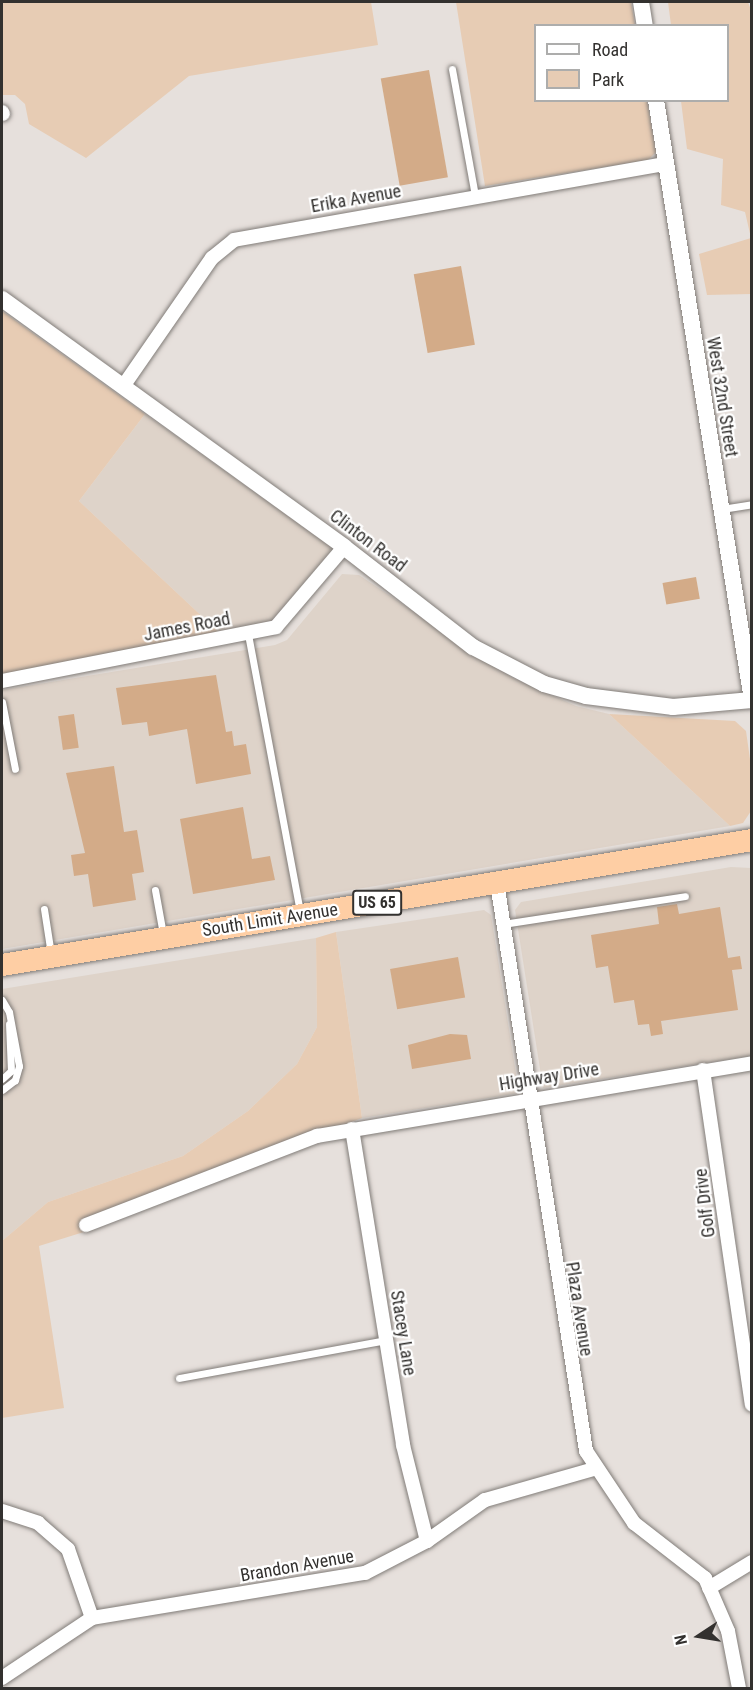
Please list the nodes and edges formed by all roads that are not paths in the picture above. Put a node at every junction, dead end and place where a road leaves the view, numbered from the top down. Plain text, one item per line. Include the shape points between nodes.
1 (641, 2) edge
2 (645, 24) edge
3 (452, 69) dead end
4 (656, 102) edge
5 (665, 164) junction
6 (475, 196) junction
7 (2, 299) edge
8 (124, 385) junction
9 (752, 504) edge
10 (720, 510) junction
11 (344, 547) junction
12 (248, 634) junction
13 (2, 681) edge
14 (752, 700) edge
15 (2, 702) edge
16 (4, 723) edge
17 (15, 770) dead end
18 (752, 824) edge
19 (745, 845) edge
20 (497, 883) junction
21 (155, 890) dead end
22 (685, 897) dead end
23 (44, 909) dead end
24 (300, 915) junction
25 (503, 924) junction
26 (164, 938) junction
27 (51, 957) junction
28 (2, 965) edge
29 (2, 1000) edge
30 (11, 1020) junction
31 (752, 1063) edge
32 (703, 1070) junction
33 (2, 1079) edge
34 (2, 1090) edge
35 (528, 1098) junction
36 (352, 1129) junction
37 (86, 1225) dead end
38 (386, 1340) junction
39 (179, 1378) dead end
40 (752, 1404) edge
41 (594, 1469) junction
42 (2, 1511) edge
43 (427, 1541) junction
44 (752, 1562) edge
45 (709, 1588) junction
46 (92, 1618) junction
47 (2, 1678) edge
48 (739, 1689) edge

1 - 2 street
3 - 6 lane
4 - 5 street, West 32nd Street
5 - 6 street, Erika Avenue
5 - 10 street, West 32nd Street
6 - 8 street, Erika Avenue via 223,245
7 - 8 street, Clinton Road
8 - 11 street, Clinton Road
9 - 10 lane
10 - 14 street, West 32nd Street
11 - 12 street, James Road via 286,619
11 - 14 street, Clinton Road via 473,647 544,684 673,707
12 - 13 street, James Road
12 - 24 lane
15 - 16 lane
16 - 17 lane
18 - 19 highway
19 - 20 highway, South Limit Avenue / US 65
20 - 24 highway, South Limit Avenue / US 65
20 - 25 street, Plaza Avenue
21 - 26 lane
22 - 25 lane
23 - 27 lane
24 - 26 highway, South Limit Avenue / US 65
25 - 35 street, Plaza Avenue
26 - 27 highway, South Limit Avenue / US 65
27 - 28 highway, South Limit Avenue / US 65
29 - 30 lane
30 - 33 lane via 11,1071
30 - 34 lane via 18,1075
31 - 32 street, Highway Drive
32 - 35 street, Highway Drive
32 - 40 street, Golf Drive
35 - 36 street, Highway Drive
35 - 41 street, Plaza Avenue via 580,1424
36 - 37 street, Highway Drive via 317,1136
36 - 38 street, Stacey Lane
38 - 39 lane
38 - 43 street, Stacey Lane via 403,1445
41 - 43 street, Brandon Avenue via 485,1500
41 - 45 street, Plaza Avenue via 634,1523 686,1559
42 - 46 street via 39,1522 68,1549
43 - 46 street, Brandon Avenue via 365,1573
44 - 45 street
45 - 48 street, Plaza Avenue via 728,1631
46 - 47 street, Brandon Avenue

